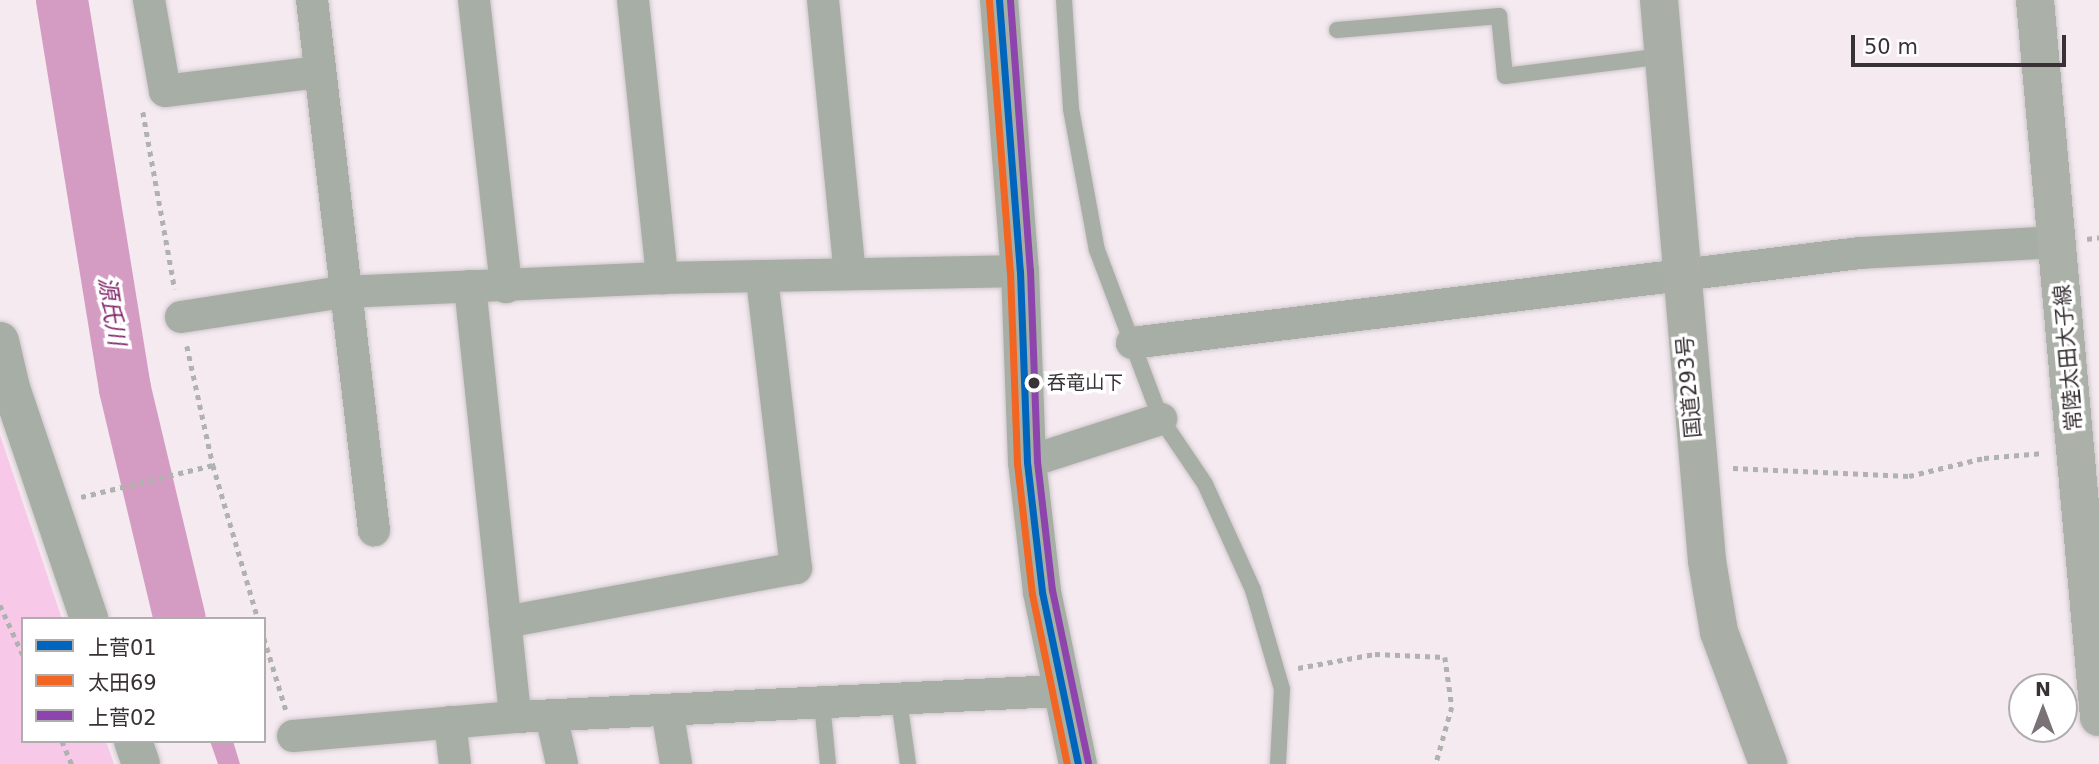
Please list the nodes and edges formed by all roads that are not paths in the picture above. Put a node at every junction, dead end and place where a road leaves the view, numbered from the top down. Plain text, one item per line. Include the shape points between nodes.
1 (149, 0) edge
2 (312, 0) edge
3 (474, 0) edge
4 (633, 0) edge
5 (823, 0) edge
6 (999, 0) edge
7 (1064, 0) edge
8 (1659, 0) edge
9 (2035, 0) edge
10 (1337, 30) dead end
11 (1664, 56) junction
12 (320, 72) junction
13 (2059, 242) junction
14 (1020, 271) junction
15 (850, 274) junction
16 (1679, 276) junction
17 (762, 277) junction
18 (662, 278) junction
19 (470, 286) junction
20 (506, 287) junction
21 (343, 292) junction
22 (181, 317) dead end
23 (0, 341) edge
24 (1132, 343) junction
25 (1161, 419) junction
26 (11, 423) edge
27 (1027, 462) junction
28 (374, 530) dead end
29 (88, 617) edge
30 (505, 622) junction
31 (1059, 691) junction
32 (899, 700) junction
33 (822, 704) junction
34 (667, 710) junction
35 (551, 715) junction
36 (515, 717) junction
37 (2099, 717) edge
38 (450, 722) junction
39 (293, 736) road end
40 (134, 743) edge
41 (141, 764) edge
42 (455, 764) edge
43 (562, 764) edge
44 (676, 764) edge
45 (828, 764) edge
46 (908, 764) edge
47 (1078, 764) edge
48 (1278, 764) edge
49 (1768, 764) edge

1 - 12 street via 165,91
2 - 12 street
3 - 20 street
4 - 18 street
5 - 15 street
6 - 14 street
7 - 24 lane via 1071,109 1097,250
8 - 11 highway, 国道293号
9 - 13 main road, 常陸太田大子線
10 - 11 lane via 1499,16 1506,76
11 - 16 highway, 国道293号
12 - 21 street
13 - 16 street via 1860,253
13 - 37 main road, 常陸太田大子線
14 - 15 street
14 - 27 street
15 - 17 street
16 - 24 street
16 - 49 highway, 国道293号 via 1697,469 1719,632
17 - 18 street
17 - 30 street via 796,568
18 - 20 street
19 - 20 street
19 - 21 street
19 - 30 street
21 - 22 street
21 - 28 street
23 - 26 street
24 - 25 lane
25 - 27 street
25 - 48 lane via 1211,496 1254,590 1282,689
26 - 29 street
27 - 31 street
30 - 36 street
31 - 32 street
31 - 47 street
32 - 33 street
32 - 46 lane
33 - 34 street
33 - 45 lane
34 - 35 street
34 - 44 street
35 - 36 street
35 - 43 street
36 - 38 street
38 - 39 street
38 - 42 street
40 - 41 street

